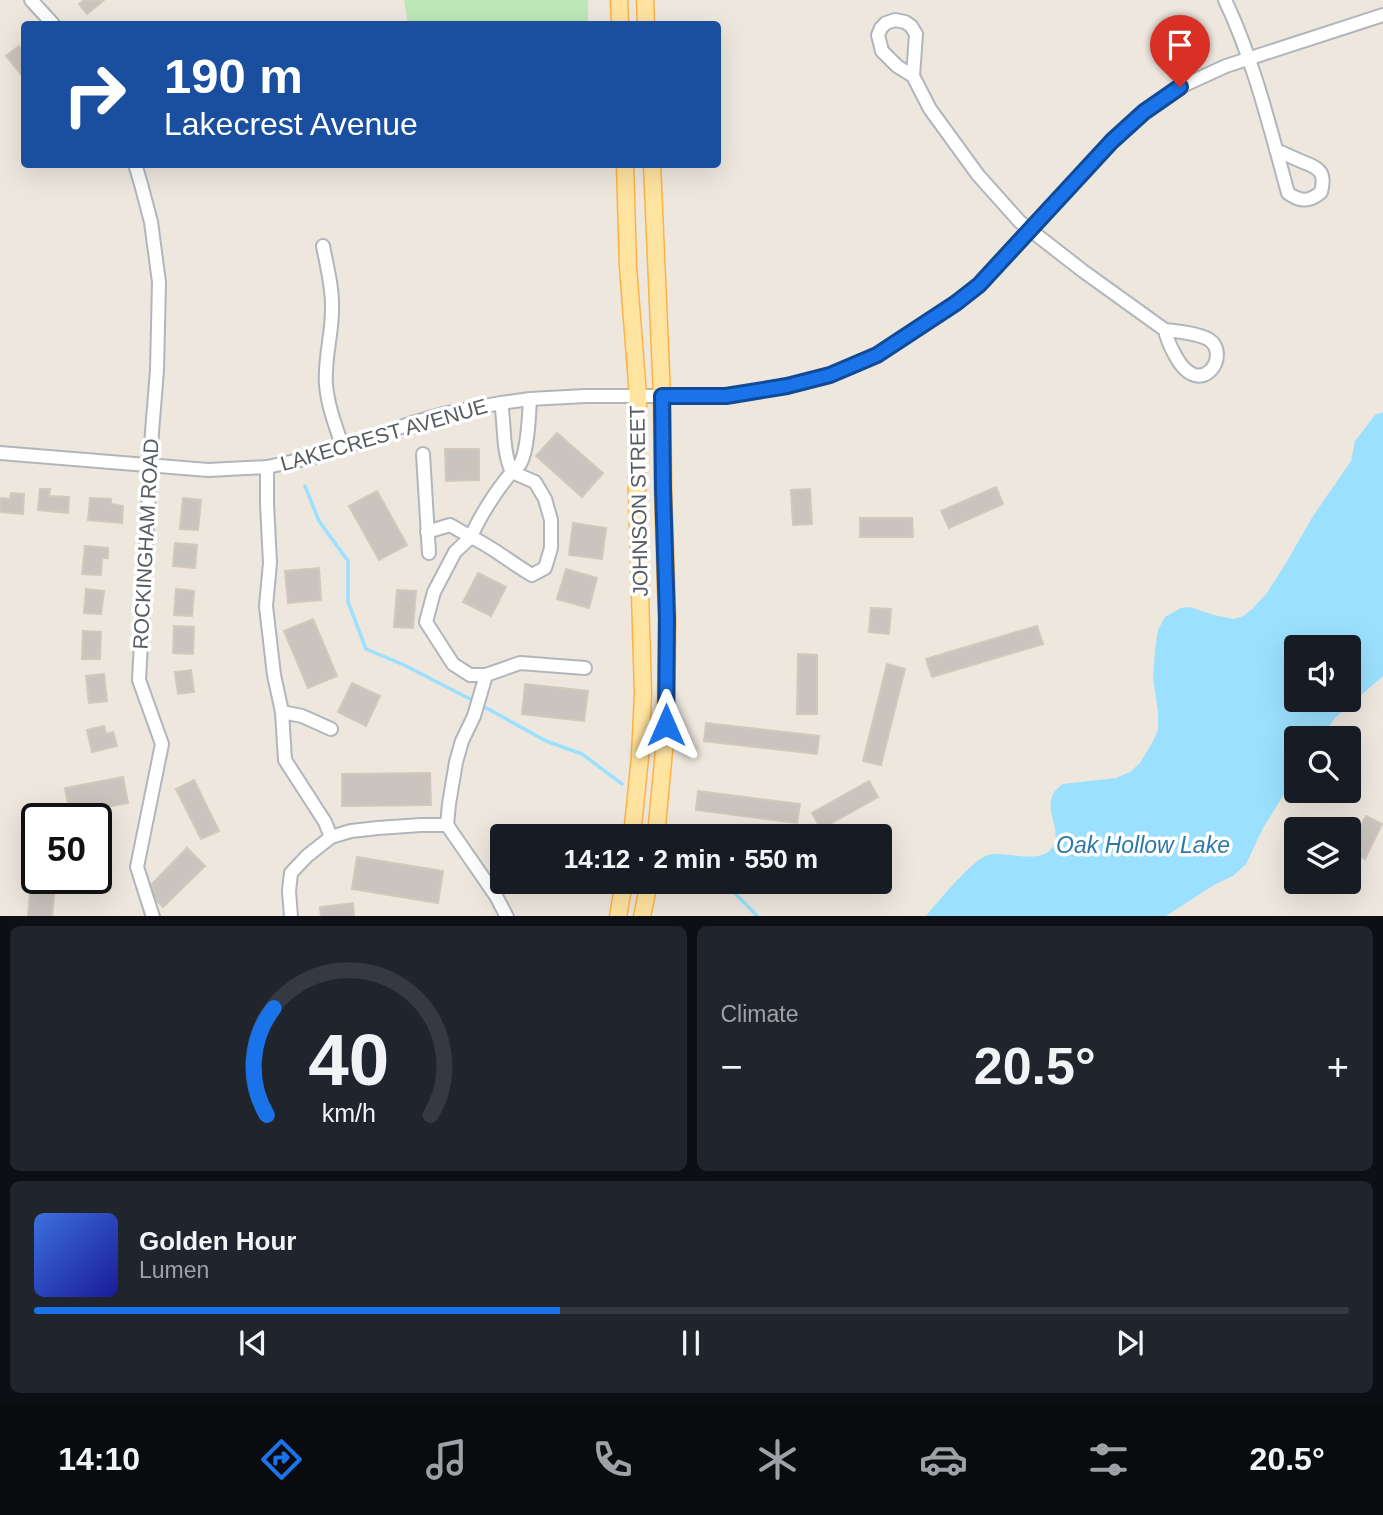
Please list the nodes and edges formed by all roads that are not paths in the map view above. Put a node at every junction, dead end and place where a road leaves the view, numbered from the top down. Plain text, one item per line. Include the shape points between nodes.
1 (32, 0) edge
2 (619, 0) edge
3 (645, 0) edge
4 (1225, 0) edge
5 (1383, 15) edge
6 (50, 21) edge
7 (620, 21) edge
8 (646, 21) edge
9 (1249, 59) junction
10 (913, 76) dead end
11 (1276, 150) dead end
12 (136, 168) edge
13 (625, 168) edge
14 (652, 168) edge
15 (1031, 230) junction
16 (323, 246) dead end
17 (1165, 330) junction
18 (638, 396) junction
19 (662, 396) junction
20 (530, 399) junction
21 (501, 403) junction
22 (343, 448) junction
23 (0, 453) edge
24 (422, 454) dead end
25 (151, 466) junction
26 (267, 467) junction
27 (512, 472) junction
28 (427, 532) junction
29 (471, 537) junction
30 (429, 553) dead end
31 (585, 668) dead end
32 (486, 675) junction
33 (282, 712) junction
34 (331, 729) dead end
35 (633, 824) edge
36 (657, 824) edge
37 (447, 825) junction
38 (331, 837) junction
39 (622, 894) edge
40 (647, 894) edge
41 (153, 916) edge
42 (291, 916) edge
43 (507, 916) edge
44 (618, 916) edge
45 (642, 916) edge

1 - 6 street
2 - 7 main road
3 - 8 main road
4 - 9 street
5 - 9 street, LAKECREST AVENUE
9 - 11 street
9 - 15 street, LAKECREST AVENUE via 1180,87 1144,112
10 - 15 street via 930,109 978,175
12 - 25 street, ROCKINGHAM ROAD via 151,222 159,282
13 - 18 main road, JOHNSON STREET
14 - 19 main road, JOHNSON STREET
15 - 17 street
15 - 19 street, LAKECREST AVENUE via 979,285 877,355 830,375 787,386 726,396
16 - 22 street via 332,307 326,386
17 - 17 street via 1207,338 1216,349 1212,369 1199,376 1184,370
18 - 19 street, LAKECREST AVENUE
18 - 20 street, LAKECREST AVENUE
18 - 35 main road, JOHNSON STREET via 643,694
19 - 36 main road, JOHNSON STREET via 666,729
20 - 21 street, LAKECREST AVENUE
20 - 27 street via 522,458
21 - 22 street, LAKECREST AVENUE via 447,413
21 - 27 street, LAKECREST AVENUE
22 - 26 street, LAKECREST AVENUE
23 - 25 street, LAKECREST AVENUE
24 - 28 street, LAKECREST AVENUE
25 - 26 street, LAKECREST AVENUE via 208,470
25 - 41 street, ROCKINGHAM ROAD via 139,680 162,744 137,867
26 - 33 street, LAKECREST AVENUE via 270,563 266,606
27 - 29 street
27 - 29 street via 535,482 545,499 551,548 545,568 532,575
28 - 29 street via 450,525
28 - 30 street, LAKECREST AVENUE
29 - 32 street via 455,552 433,592 426,622 453,664 470,675
31 - 32 street via 520,663
32 - 37 street via 456,762
33 - 34 street
33 - 38 street, LAKECREST AVENUE via 285,760
37 - 38 street via 378,828
37 - 43 street
38 - 42 street via 291,873
39 - 44 main road
40 - 45 main road

